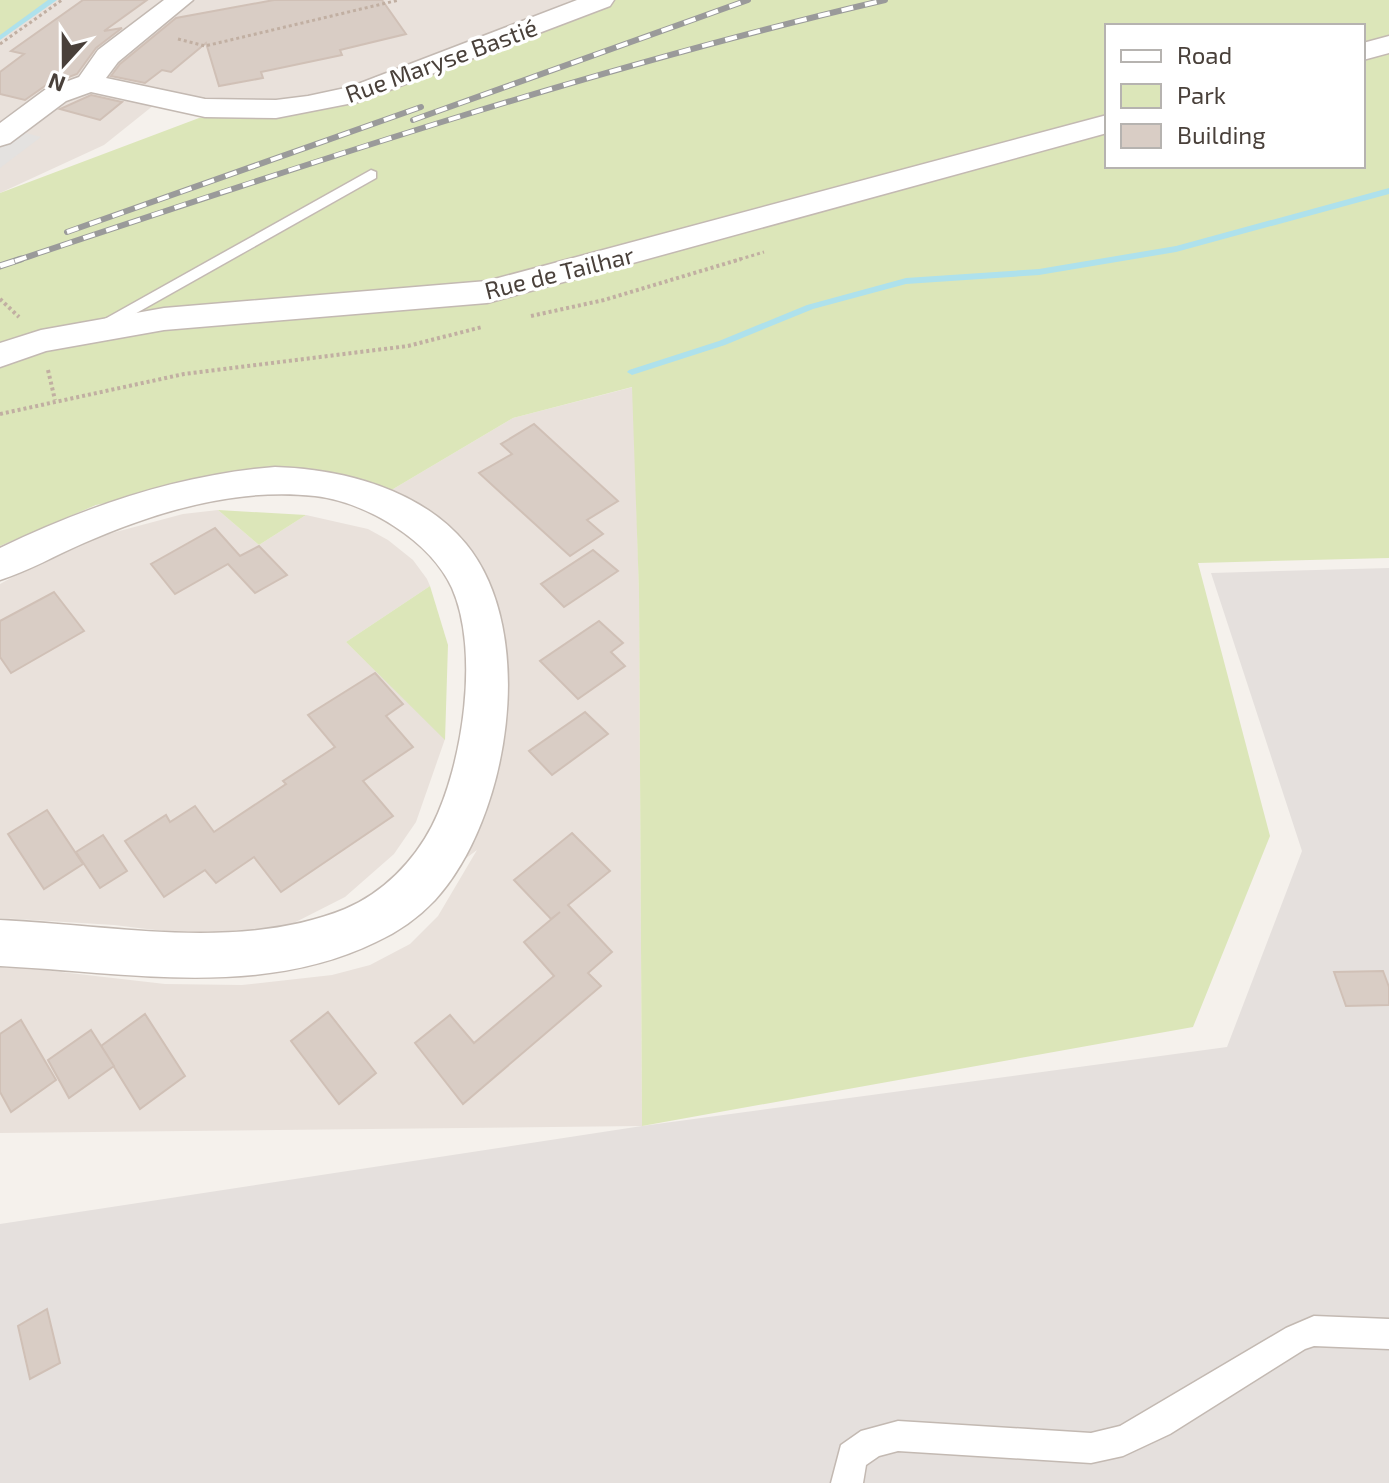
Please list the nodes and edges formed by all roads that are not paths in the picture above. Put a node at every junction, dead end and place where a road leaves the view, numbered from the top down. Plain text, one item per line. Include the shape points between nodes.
1 (180, 0) edge
2 (596, 1) edge
3 (1389, 44) edge
4 (1365, 51) edge
5 (89, 83) junction
6 (1105, 125) edge
7 (0, 137) edge
8 (371, 175) dead end
9 (95, 329) junction
10 (0, 355) edge
11 (0, 565) edge
12 (0, 943) edge
13 (1389, 1334) edge
14 (847, 1483) edge

1 - 5 street via 101,62
2 - 5 street, Rue Maryse Bastié via 358,94 308,105 205,108
3 - 4 street
5 - 7 street via 56,95
6 - 9 street, Rue de Tailhar via 487,292
8 - 9 lane
9 - 10 street, Rue de Tailhar
11 - 12 street via 57,535 146,505 284,481 340,487 400,512 457,559 478,599 490,670 476,757 451,837 424,880 380,917 314,943 234,953
13 - 14 lane via 1314,1331 1159,1423 1123,1441 1091,1448 898,1436 872,1442 852,1456

